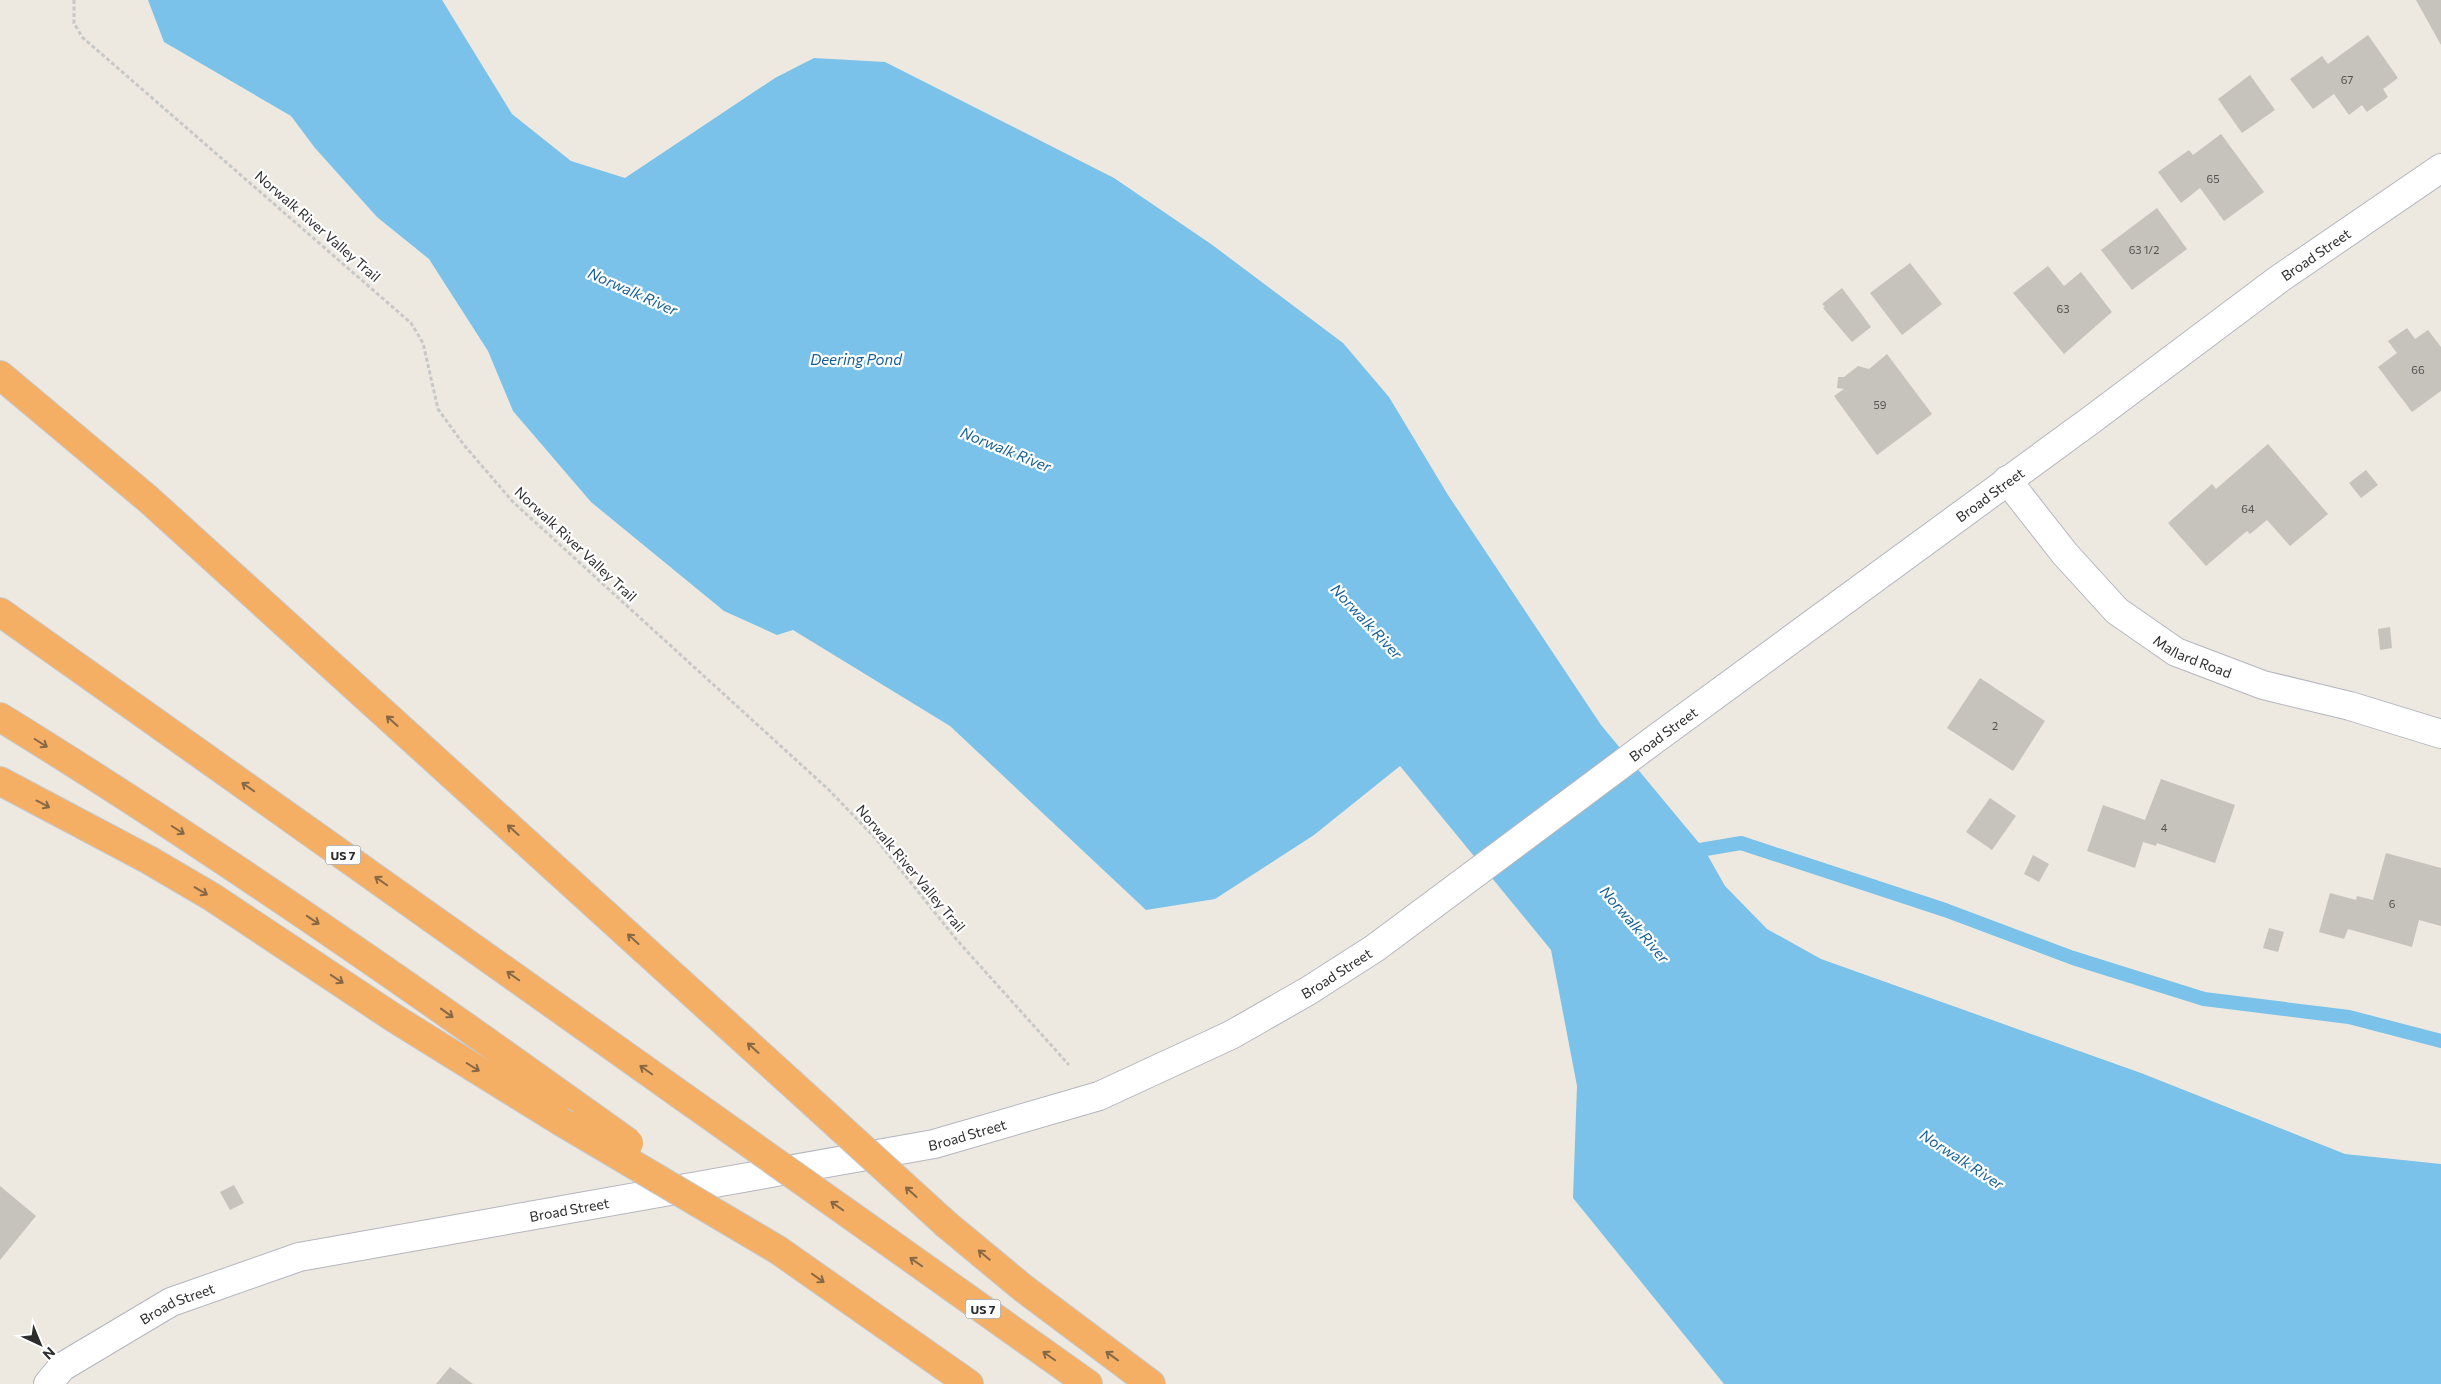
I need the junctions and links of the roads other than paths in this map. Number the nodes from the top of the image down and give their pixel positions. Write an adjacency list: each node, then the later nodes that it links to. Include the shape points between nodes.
1 (2441, 168): 3 (street, Broad Street, via 2279,279)
2 (0, 374): 12 (highway, one-way to 2, bridge, via 1023,1288 947,1225 148,499)
3 (2007, 480): 6 (street, Mallard Road, via 2065,554 2118,611 2176,652 2263,685 2350,706); 9 (street, Broad Street, via 1375,948 1231,1035 1099,1096 934,1144 299,1257 171,1302 62,1367)
4 (0, 612): 11 (highway, US 7, one-way to 4, bridge)
5 (0, 716): 8 (highway, one-way to 8, bridge, via 219,856 410,986)
6 (2441, 734)
7 (0, 781): 8 (highway, one-way to 8, bridge, via 149,860 560,1121)
8 (778, 1250): 10 (highway, one-way to 10)
9 (48, 1384)
10 (969, 1384)
11 (1088, 1384)
12 (1151, 1384)

